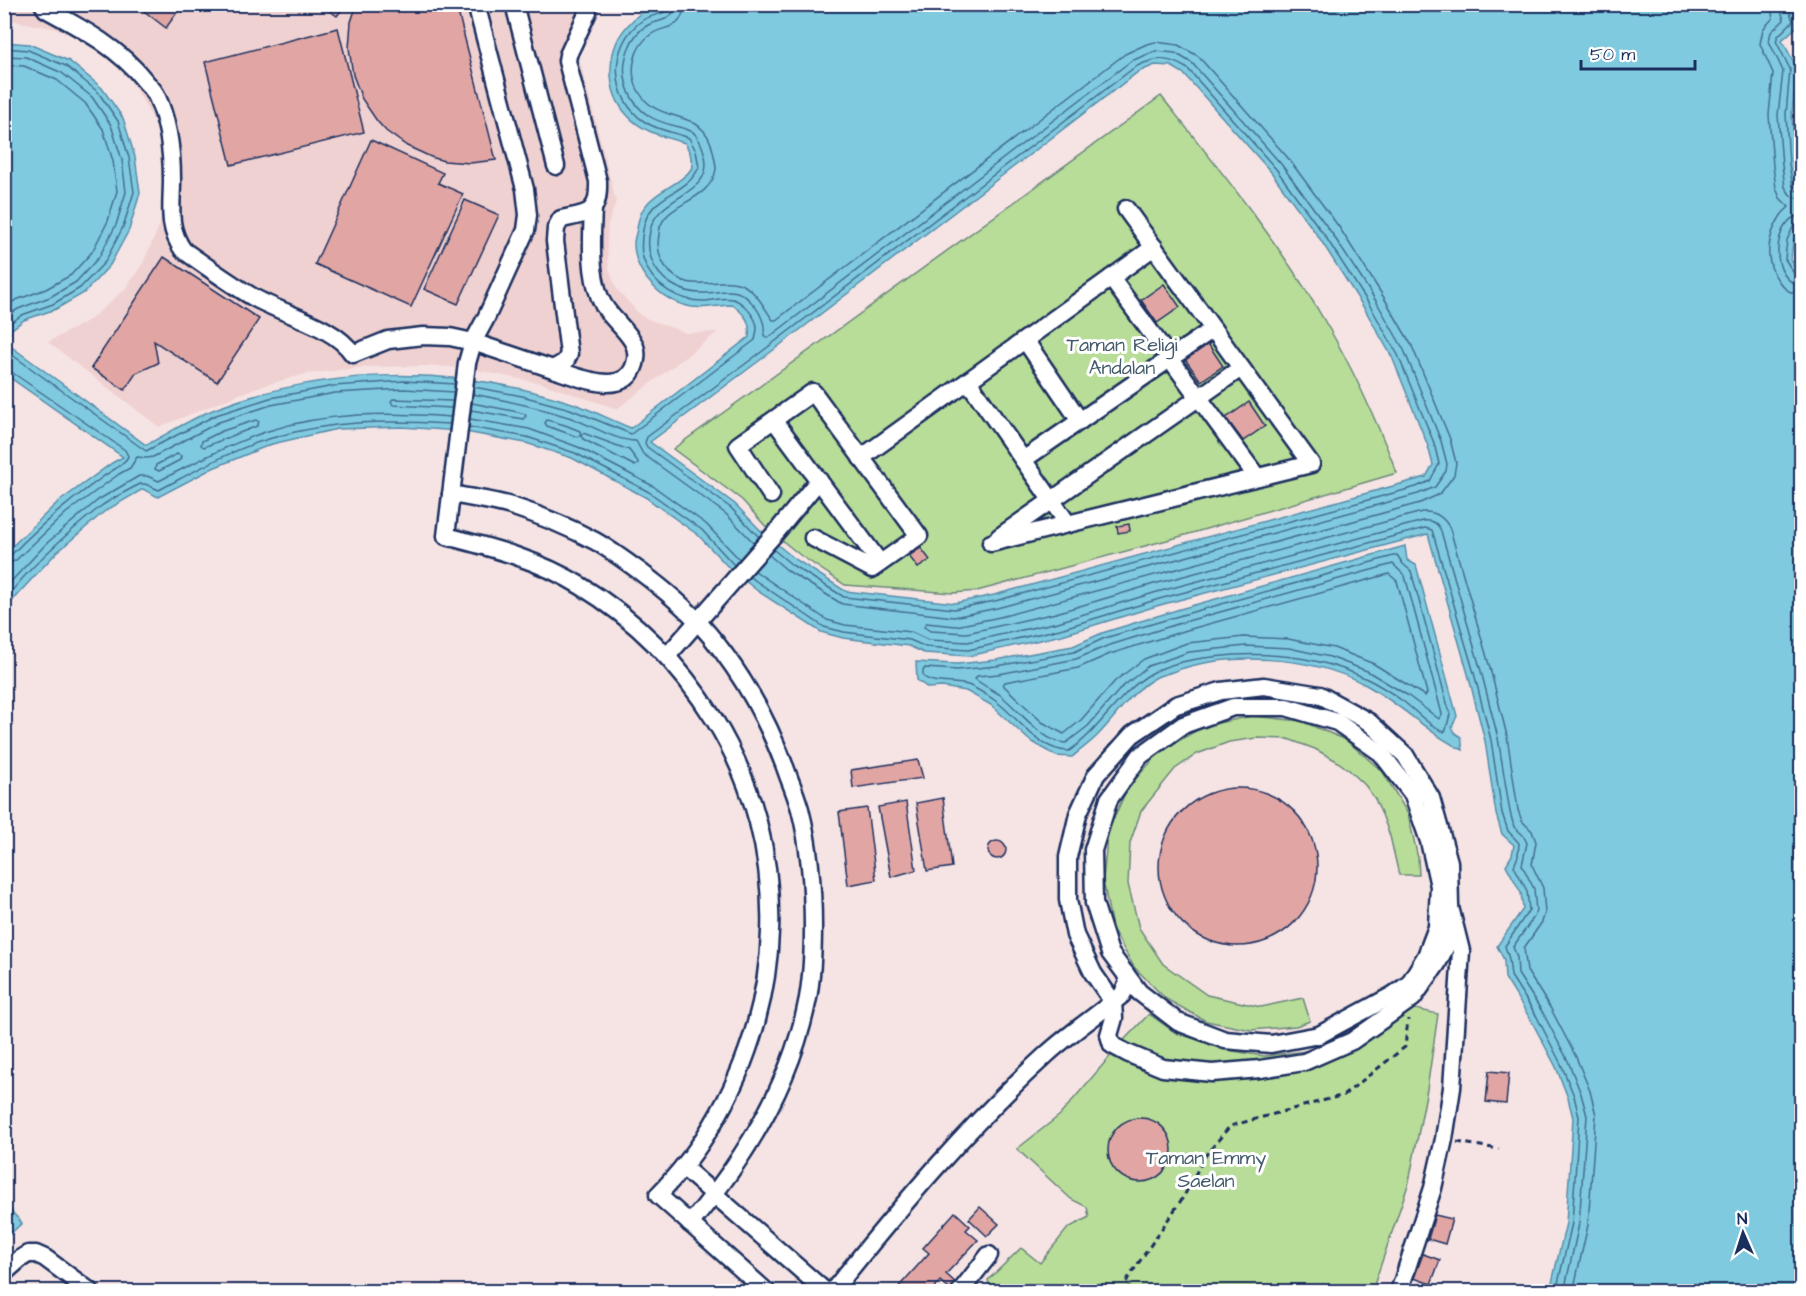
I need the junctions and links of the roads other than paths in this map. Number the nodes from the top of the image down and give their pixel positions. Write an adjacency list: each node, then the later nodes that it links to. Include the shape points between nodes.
1 (43, 4): 12 (street, via 115,50 156,94 172,158 171,225 183,250 254,298 347,344 353,354 388,340 423,336)
2 (476, 4): 12 (street, via 525,189 528,215 526,230)
3 (514, 4): 5 (street)
4 (587, 4): 6 (street, via 588,12 567,62 598,181)
5 (556, 166)
6 (593, 207): 15 (street, via 582,216 561,219 556,228 568,354 565,362); 15 (street, via 592,263 600,298 607,312 634,342 636,362 633,370 616,383 591,381)
7 (1126, 209): 8 (street)
8 (1154, 247): 9 (street); 10 (street)
9 (1111, 278): 11 (street); 13 (street)
10 (1214, 329): 13 (street); 14 (street)
11 (1025, 340): 16 (street); 19 (street)
12 (473, 342): 15 (street); 24 (street, via 466,363)
13 (1170, 359): 17 (street); 19 (street)
14 (1241, 368): 17 (street); 22 (street, via 1311,464)
15 (554, 369)
16 (968, 381): 20 (street); 21 (street)
17 (1199, 398): 22 (street); 26 (street)
18 (774, 420): 20 (street, via 813,392); 23 (street); 25 (street, via 738,445)
19 (1080, 421): 21 (street)
20 (861, 458): 29 (street, via 919,536)
21 (1023, 460): 26 (street)
22 (1257, 477): 27 (street)
23 (819, 480): 29 (street); 30 (street)
24 (451, 494): 30 (street, via 511,506 595,542 663,589); 31 (street, via 446,536 543,566 581,586 625,616)
25 (771, 495)
26 (1052, 501): 27 (street); 27 (street, via 991,543)
27 (1068, 524)
28 (813, 538): 29 (street, via 872,569)
29 (880, 563)
30 (698, 621): 31 (street); 43 (street, via 746,686 781,754 800,808 813,906 808,998 793,1051 773,1101)
31 (668, 655): 42 (street, via 700,696 729,744 750,792 765,855 771,916 766,975 751,1040 731,1088)
32 (1439, 885): 33 (street); 34 (street, via 1413,795 1381,753 1337,722 1286,707 1233,707 1183,725 1140,756 1109,799 1093,850 1094,903 1110,953); 39 (street, via 1437,927 1409,984 1319,1035)
33 (1450, 907): 35 (street, via 1445,948); 36 (street, via 1461,951); 37 (street, via 1449,862 1431,798 1405,755 1369,722 1320,695 1264,686 1221,690 1176,705 1132,735 1096,775 1078,814 1068,857 1068,900 1076,935 1093,973)
34 (1126, 974): 37 (street); 37 (street, via 1139,992)
35 (1424, 985): 36 (street, via 1440,978 1450,979); 40 (street, via 1411,1000 1352,1041 1304,1062)
36 (1459, 988): 52 (street, via 1444,1139 1433,1188)
37 (1123, 1001): 38 (street); 41 (street, via 1109,1035 1112,1045 1162,1068); 50 (street, via 1048,1053 962,1138)
38 (1225, 1040): 39 (street); 41 (street, via 1234,1044 1238,1054)
39 (1268, 1044): 40 (street, via 1257,1047 1253,1060)
40 (1270, 1067): 41 (street)
41 (1226, 1072)
42 (683, 1167): 43 (street); 44 (street, via 658,1195)
43 (715, 1194): 44 (street); 49 (street)
44 (690, 1224): 48 (street)
45 (989, 1256): 51 (street)
46 (4, 1273): 47 (street, via 20,1258 36,1254)
47 (91, 1292)
48 (767, 1292)
49 (826, 1292)
50 (832, 1292)
51 (960, 1292)
52 (1399, 1292)

